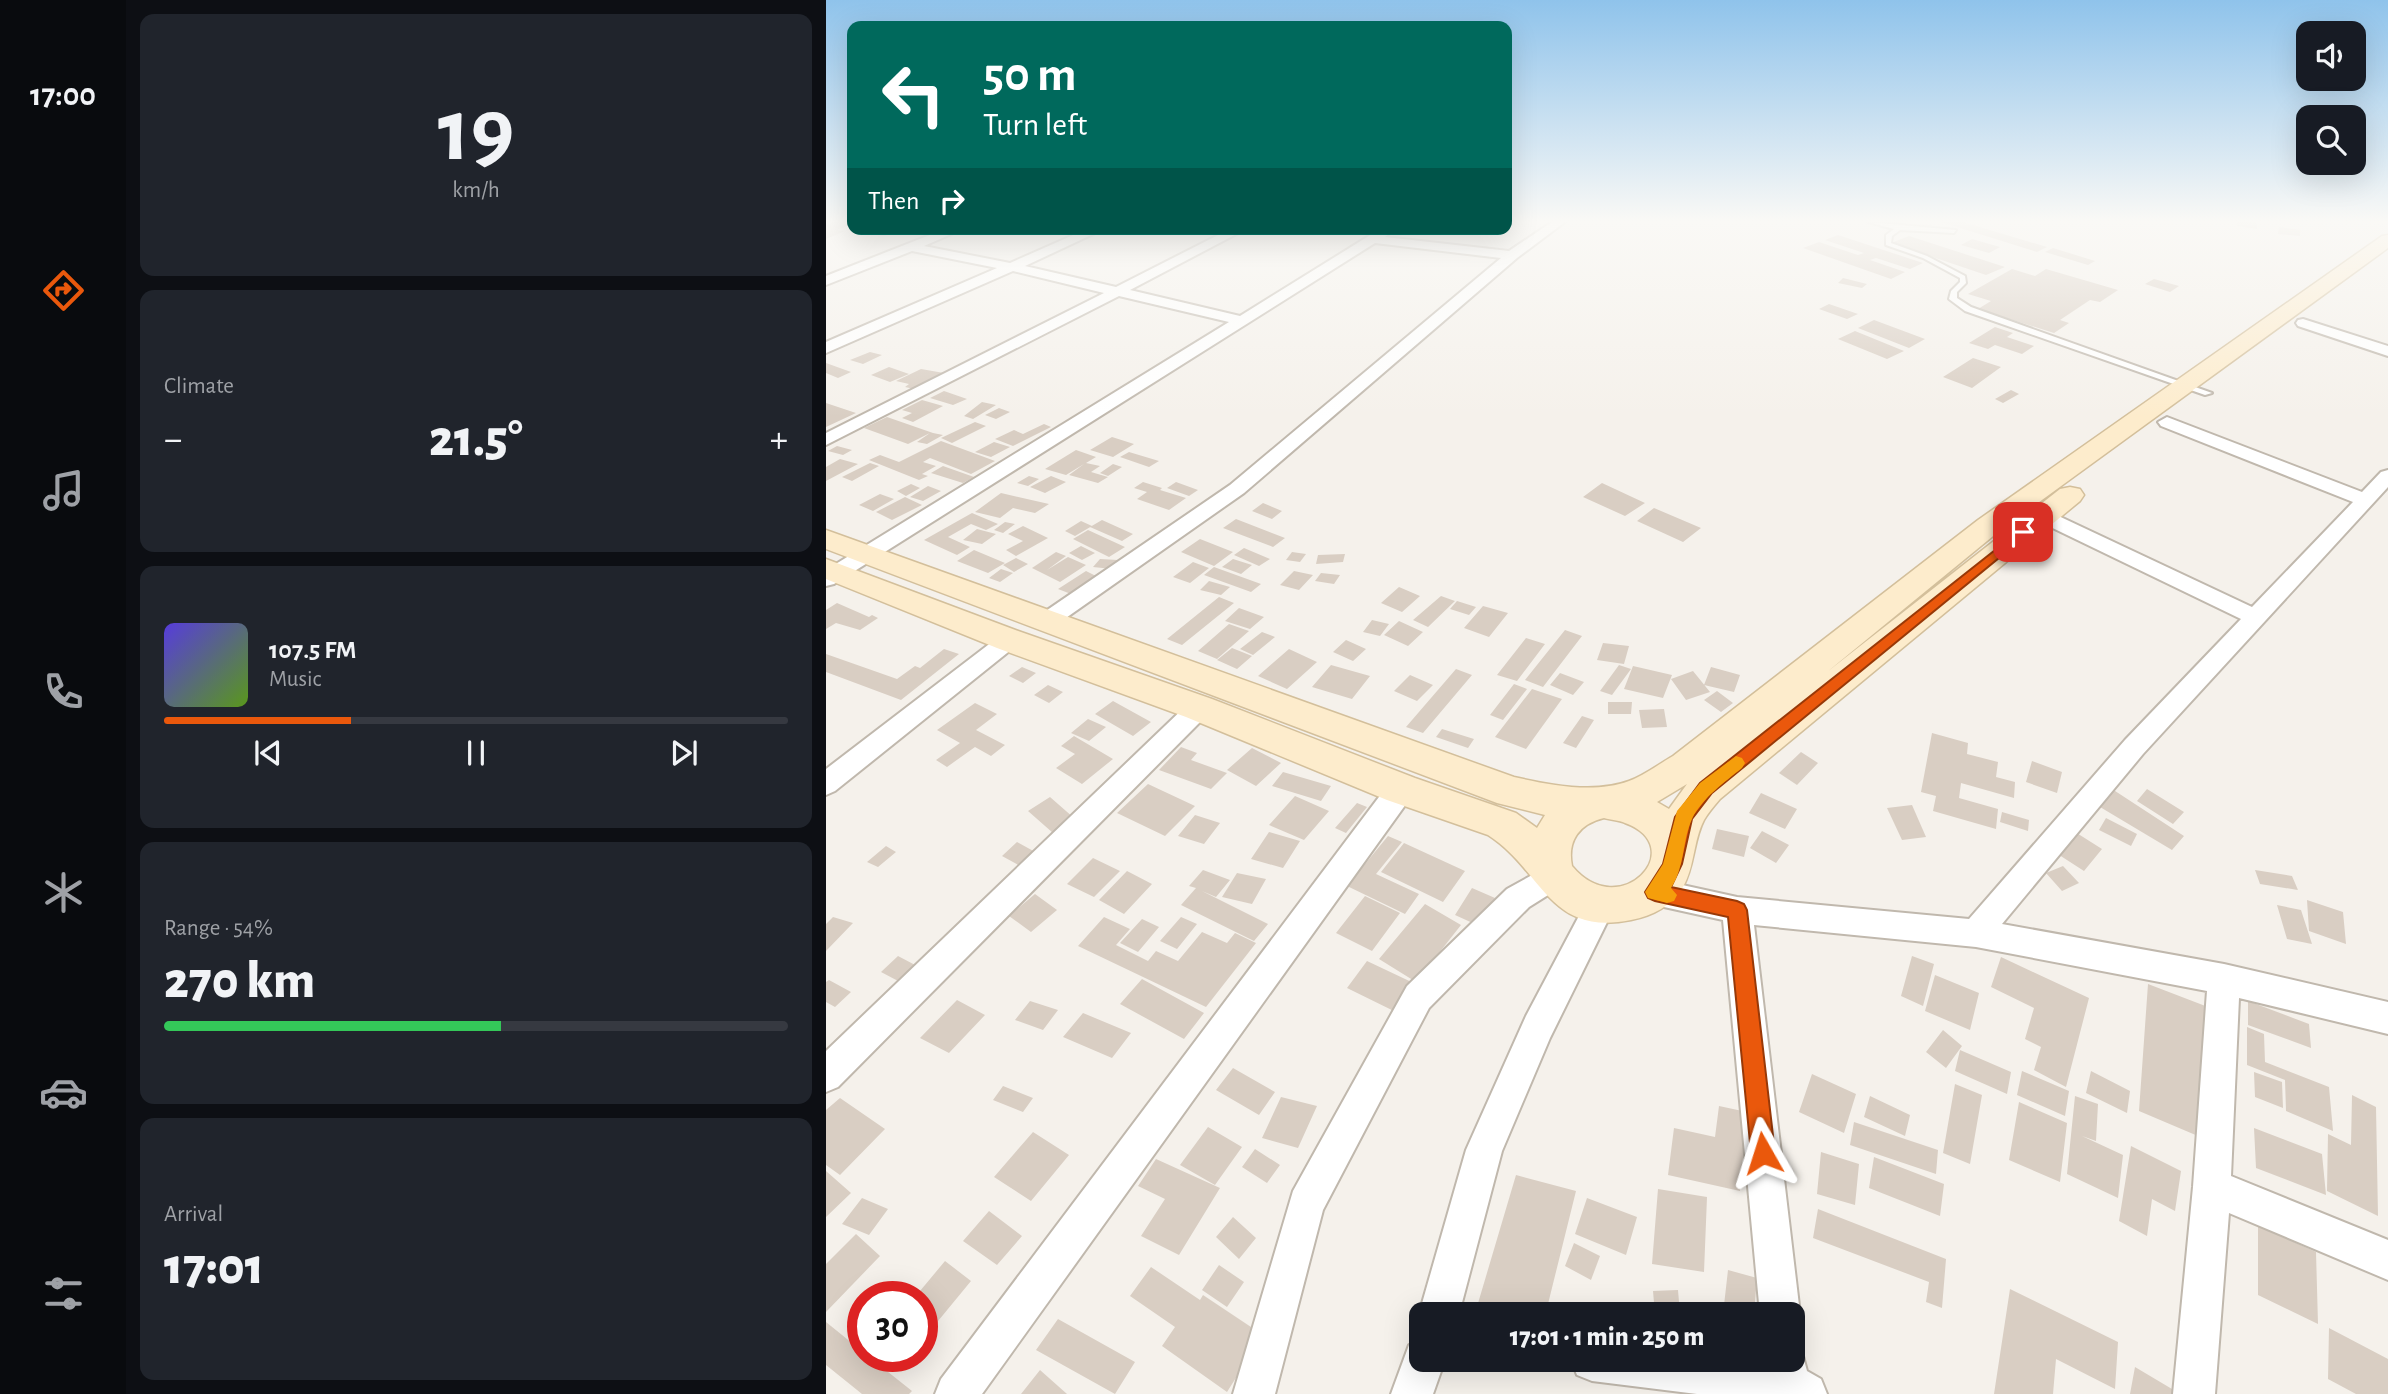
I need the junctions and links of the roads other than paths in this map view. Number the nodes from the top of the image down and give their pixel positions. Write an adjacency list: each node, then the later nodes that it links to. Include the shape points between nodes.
1 (966, 287): 12 (street)
2 (1096, 287): 9 (street)
3 (1127, 287): 9 (street)
4 (1298, 287): 10 (street)
5 (1474, 287): 24 (street, via 1237,489)
6 (1958, 287): 14 (lane, via 1953,299 1958,304)
7 (2328, 287): 14 (main road)
8 (2351, 287): 11 (main road)
9 (1117, 292): 10 (street); 16 (street)
10 (1244, 321): 21 (street)
11 (2303, 323): 13 (street); 14 (main road)
12 (826, 348)
13 (2388, 351)
14 (2197, 389): 15 (main road); 29 (main road, via 1988,526 1686,766 1644,792)
15 (2167, 422): 18 (street); 19 (main road)
16 (826, 440)
17 (2388, 476): 18 (street)
18 (2363, 499): 23 (street)
19 (2043, 516): 23 (street); 31 (main road, via 1706,788 1684,817)
20 (826, 538): 21 (main road)
21 (870, 554): 22 (street); 24 (main road)
22 (830, 573): 25 (main road)
23 (2255, 617): 34 (street, via 2134,747)
24 (1045, 622): 29 (main road, via 1511,792)
25 (1009, 640): 26 (main road); 27 (street)
26 (1199, 708): 28 (main road); 37 (street)
27 (826, 785)
28 (1401, 789): 30 (main road, via 1502,824 1517,833); 45 (street)
29 (1603, 803): 30 (main road, via 1576,811 1558,827 1549,849); 31 (main road, via 1633,807 1657,819 1670,840)
30 (1553, 874): 32 (main road, via 1572,896); 46 (street, via 1518,898 1418,997 1306,1204)
31 (1664, 878): 32 (main road, via 1629,905); 33 (street)
32 (1600, 906): 40 (street, via 1538,1027 1484,1150)
33 (1737, 910): 34 (street); 41 (street)
34 (1976, 933): 35 (street)
35 (2224, 979): 36 (street); 38 (street)
36 (2388, 1018)
37 (826, 1074)
38 (2211, 1186): 39 (street); 48 (street)
39 (2388, 1260)
40 (1442, 1302)
41 (1779, 1302)
42 (1420, 1372): 47 (street)
43 (1696, 1372): 44 (street)
44 (1792, 1383)
45 (956, 1394)
46 (1254, 1394)
47 (1412, 1394)
48 (2194, 1394)

